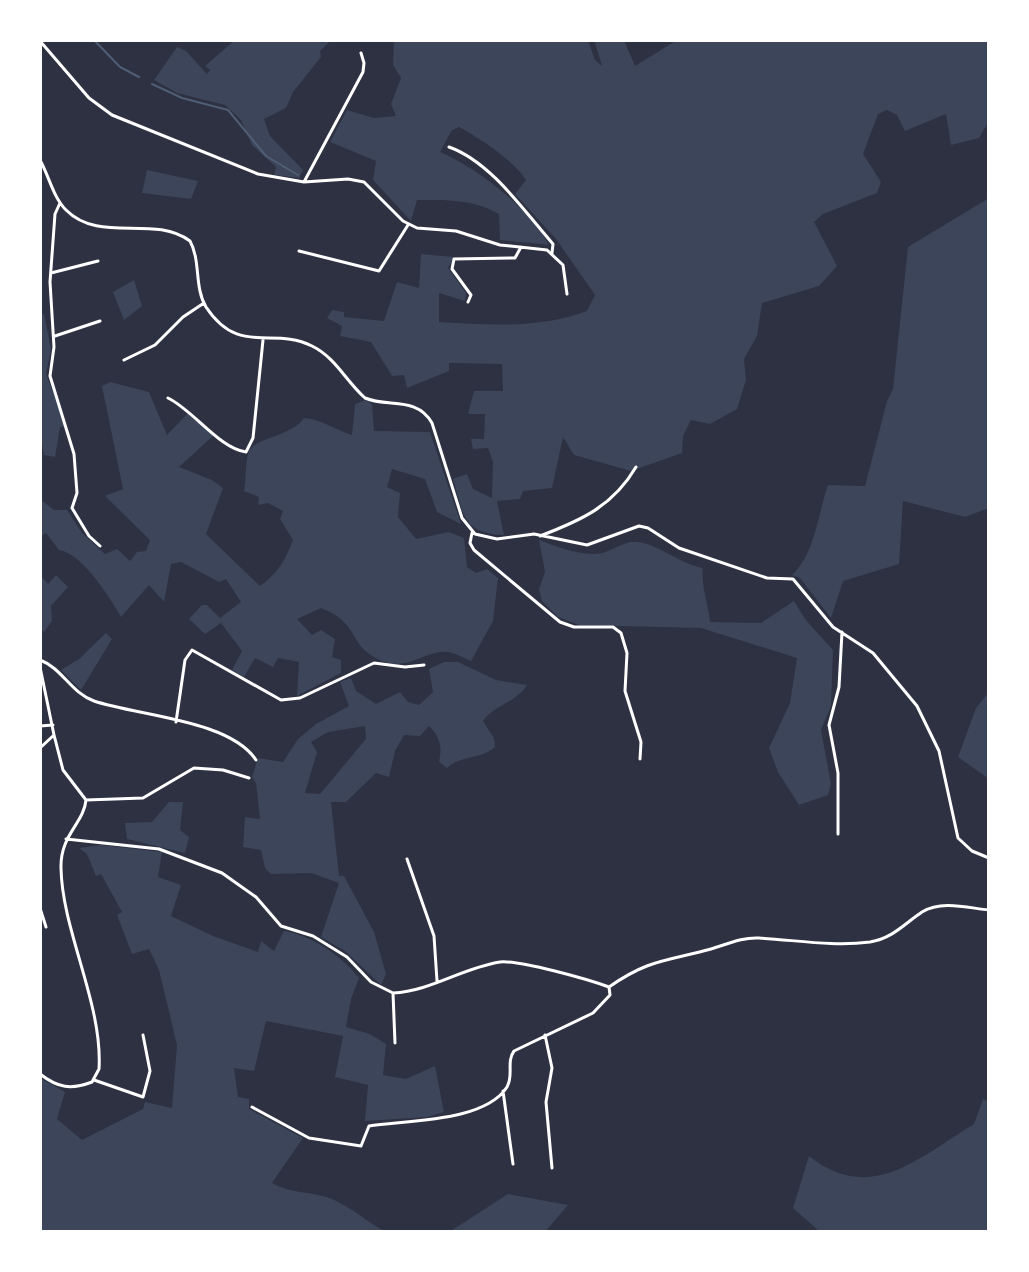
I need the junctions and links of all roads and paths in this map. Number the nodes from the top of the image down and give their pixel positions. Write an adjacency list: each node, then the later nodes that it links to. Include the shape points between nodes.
1 (663, 40): 2 (street)
2 (671, 40)
3 (40, 41): 7 (street, via 89,98 112,115 236,167)
4 (361, 53): 7 (street, via 363,72)
5 (449, 147): 12 (street, via 473,160 512,198 553,244)
6 (40, 160): 8 (street)
7 (304, 182): 9 (street, via 364,182)
8 (60, 203): 14 (street); 17 (street, via 96,226 164,231 186,238 193,246)
9 (408, 225): 10 (street); 11 (street, via 379,271)
10 (521, 247): 12 (street); 16 (street, via 515,258 452,261 471,295)
11 (299, 251)
12 (552, 253): 15 (street, via 563,265)
13 (98, 261): 14 (street)
14 (50, 273): 19 (street)
15 (567, 294)
16 (468, 302)
17 (204, 303): 20 (street, via 229,330); 21 (street, via 164,339)
18 (100, 321): 19 (street)
19 (54, 336): 26 (street, via 50,376 74,454 77,493 72,508)
20 (263, 340): 22 (street, via 253,438 246,452 232,448); 24 (street, via 308,344 341,368 365,398 412,405 428,416 462,518)
21 (124, 360)
22 (168, 398)
23 (636, 467): 25 (street, via 625,486 599,510)
24 (472, 532): 25 (street, via 492,539); 36 (street, via 474,550 560,622 613,627 621,633 627,653 625,691)
25 (540, 536): 27 (street, via 587,545 639,526 648,528 679,548 767,578 793,579 821,616)
26 (100, 546)
27 (842, 632): 40 (street, via 839,687 829,725 838,773); 42 (street, via 873,653 917,706 939,751 958,838)
28 (40, 660): 31 (street, via 92,701)
29 (424, 665): 31 (street, via 374,663 300,698 281,700 192,650 185,660)
30 (40, 667): 32 (street)
31 (176, 722): 37 (street, via 228,735)
32 (53, 725): 33 (street); 34 (street)
33 (40, 726)
34 (54, 735): 35 (street); 39 (street, via 63,770)
35 (40, 748)
36 (640, 759)
37 (256, 760)
38 (249, 778): 39 (street, via 194,768 143,798)
39 (86, 800): 41 (street)
40 (838, 834)
41 (66, 839): 49 (street, via 142,845 208,866 250,892 281,926 313,936); 54 (street, via 61,879 96,1037 99,1064)
42 (989, 858)
43 (407, 859): 47 (street, via 434,936)
44 (40, 908): 46 (street)
45 (989, 910): 48 (street, via 931,908 896,933 873,941 839,945 737,940 659,959)
46 (46, 927)
47 (437, 981): 48 (street, via 503,962); 49 (street, via 420,991)
48 (609, 987): 51 (street, via 601,1008)
49 (393, 993): 52 (street)
50 (143, 1035): 54 (street, via 150,1071 143,1097)
51 (545, 1035): 55 (street, via 511,1053 510,1078); 58 (street, via 552,1068 546,1102)
52 (395, 1043)
53 (40, 1074): 54 (street, via 63,1087)
54 (94, 1080)
55 (503, 1091): 56 (street, via 477,1107 433,1121 369,1126 362,1143 354,1146 309,1138); 57 (street)
56 (252, 1107)
57 (513, 1164)
58 (552, 1168)

